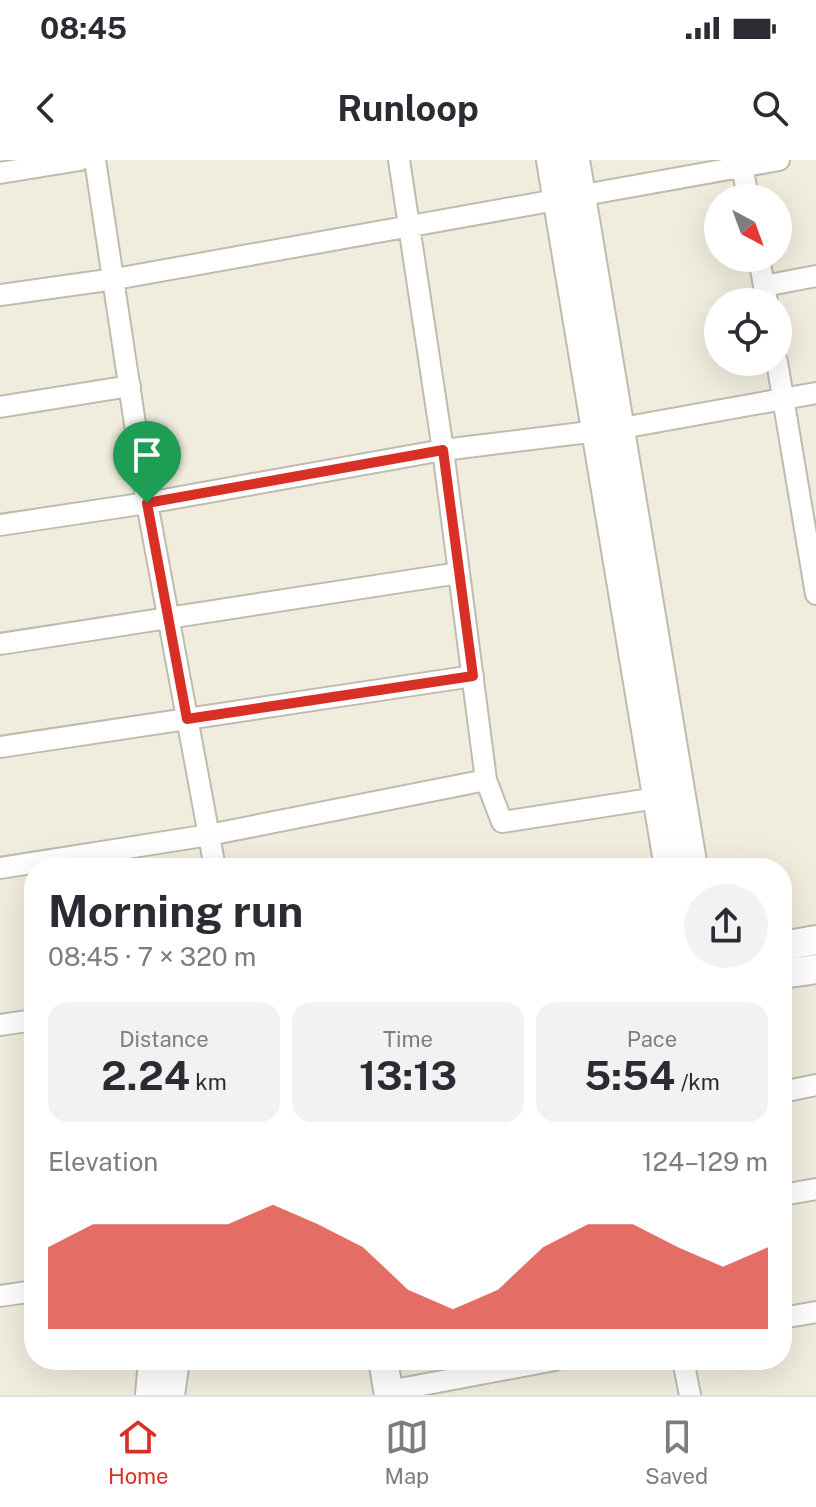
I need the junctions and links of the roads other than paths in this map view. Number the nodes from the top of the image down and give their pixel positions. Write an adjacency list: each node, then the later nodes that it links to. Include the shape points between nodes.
1 (80, 160): 8 (street)
2 (95, 160): 13 (street)
3 (399, 160): 11 (street)
4 (551, 160): 10 (main road)
5 (575, 160): 10 (main road)
6 (779, 160): 7 (street)
7 (742, 163): 9 (street); 10 (street)
8 (0, 173)
9 (746, 184)
10 (570, 197): 11 (street); 21 (main road); 22 (main road)
11 (407, 224): 13 (street); 23 (street)
12 (816, 276): 14 (street)
13 (115, 279): 15 (street); 17 (street)
14 (782, 288)
15 (0, 295)
16 (780, 376): 19 (street)
17 (130, 386): 20 (street); 24 (street)
18 (816, 393): 19 (street)
19 (784, 400): 21 (street); 25 (street)
20 (0, 407)
21 (622, 428): 22 (street); 40 (main road)
22 (594, 429): 23 (street); 35 (main road)
23 (443, 450): 24 (street); 27 (street)
24 (147, 503): 26 (street); 29 (street)
25 (809, 508): 28 (street)
26 (0, 525)
27 (459, 573): 29 (street); 31 (street)
28 (816, 594)
29 (168, 618): 30 (street); 32 (street)
30 (0, 644)
31 (473, 676): 32 (street); 34 (street)
32 (187, 719): 33 (street); 36 (street)
33 (0, 747)
34 (486, 780): 35 (street, via 502,822); 36 (street)
35 (657, 798): 39 (main road)
36 (209, 835): 37 (street); 38 (street)
37 (63, 858)
38 (213, 858)
39 (667, 858)
40 (691, 858)
41 (24, 864): 42 (street)
42 (0, 868)
43 (816, 940): 44 (main road)
44 (792, 944)
45 (816, 969): 46 (main road)
46 (792, 973)
47 (24, 1021): 48 (street)
48 (0, 1025)
49 (816, 1085): 50 (street)
50 (792, 1090)
51 (816, 1189): 52 (street)
52 (792, 1193)
53 (24, 1292): 54 (street)
54 (0, 1296)
55 (816, 1312): 56 (street)
56 (792, 1316)
57 (152, 1370): 63 (main road)
58 (174, 1370): 64 (main road)
59 (385, 1370): 62 (main road)
60 (505, 1370): 62 (street)
61 (685, 1370): 65 (street)
62 (389, 1393)
63 (150, 1395)
64 (170, 1395)
65 (690, 1395)

